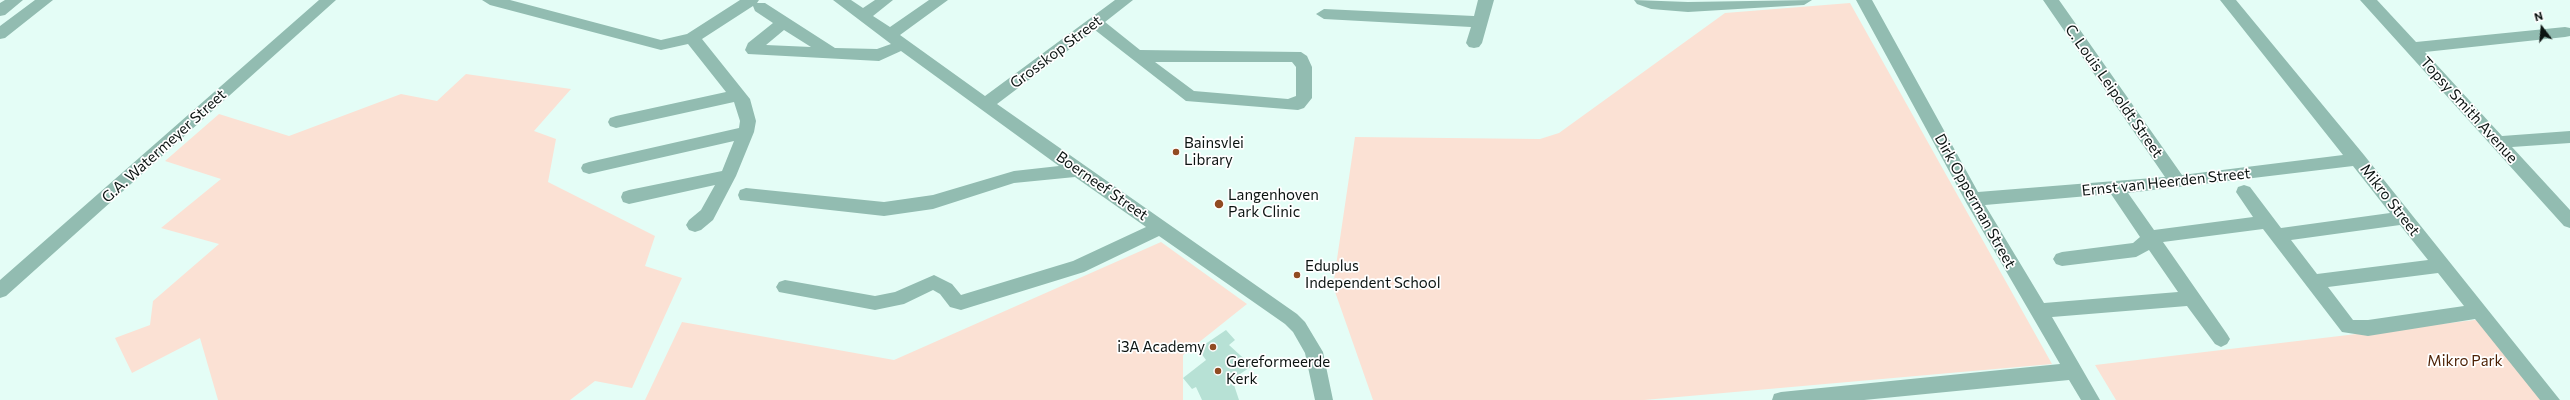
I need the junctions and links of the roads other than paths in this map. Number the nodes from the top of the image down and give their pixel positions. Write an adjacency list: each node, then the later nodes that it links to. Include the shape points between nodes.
1 (12, 0): 18 (street)
2 (45, 0): 25 (street)
3 (328, 0): 60 (street, G.A. Watermeyer Street)
4 (490, 0): 27 (street, via 661,45)
5 (841, 0): 20 (street, Boerneef Street)
6 (885, 0): 20 (street)
7 (940, 0): 26 (street)
8 (1125, 0): 22 (street, Grosskop Street)
9 (1642, 0): 16 (street, via 1651,4 1688,7)
10 (1804, 0): 16 (street)
11 (1864, 0): 48 (street, Dirk Opperman Street)
12 (2050, 0): 43 (street, C. Louis Leipoldt Street)
13 (2228, 0): 39 (street, Mikro Street)
14 (2368, 0): 30 (street, Topsy Smith Avenue)
15 (1484, 1): 23 (street)
16 (1762, 1)
17 (756, 4): 21 (street); 27 (street)
18 (0, 11)
19 (1324, 14): 23 (street)
20 (864, 15): 26 (street, Boerneef Street)
21 (784, 22): 31 (street); 31 (street, via 753,47 753,50)
22 (1095, 22): 32 (street); 34 (street, Grosskop Street)
23 (1479, 22): 28 (street)
24 (2565, 32): 30 (street)
25 (0, 34)
26 (891, 34): 29 (street, Boerneef Street)
27 (692, 38): 33 (street)
28 (1474, 43)
29 (904, 44): 31 (street, via 880,56); 34 (street, Boerneef Street)
30 (2412, 48): 38 (street, Topsy Smith Avenue)
31 (832, 54)
32 (1137, 56): 32 (street, via 1192,98 1288,105 1298,104 1304,98 1304,67 1301,60 1295,56)
33 (737, 95): 35 (street); 36 (street, via 747,112)
34 (987, 103): 41 (street, Boerneef Street)
35 (616, 122)
36 (746, 132): 40 (street); 42 (street)
37 (2570, 137): 38 (street)
38 (2497, 142): 50 (street, Topsy Smith Avenue)
39 (2358, 159): 43 (street, Ernst van Heerden Street); 49 (street, Mikro Street)
40 (589, 168)
41 (1078, 170): 46 (street, via 1014,177 933,202 884,209); 53 (street, Boerneef Street)
42 (728, 176): 47 (street); 52 (street, via 707,215)
43 (2178, 182): 44 (street, Ernst van Heerden Street)
44 (2116, 188): 48 (street, Ernst van Heerden Street); 55 (street)
45 (2244, 192): 51 (street)
46 (746, 195)
47 (629, 198)
48 (1973, 199): 62 (street, Dirk Opperman Street)
49 (2405, 218): 54 (street); 57 (street, Mikro Street)
50 (2570, 221)
51 (2266, 222): 54 (street); 55 (street)
52 (695, 225)
53 (1161, 227): 59 (street, via 1078,267 961,303 956,302 946,289 934,282 898,299 875,303); 67 (street, Boerneef Street, via 1300,327 1314,352)
54 (2277, 235): 58 (street)
55 (2151, 238): 56 (street, via 2142,248 2136,250); 61 (street)
56 (2062, 259)
57 (2441, 266): 58 (street); 63 (street, Mikro Street)
58 (2312, 282): 63 (street, via 2344,324 2351,328 2368,328)
59 (785, 287)
60 (0, 291)
61 (2192, 298): 62 (street); 64 (street)
62 (2038, 311): 65 (street, Dirk Opperman Street)
63 (2478, 311): 70 (street, Mikro Street)
64 (2221, 339)
65 (2075, 371): 66 (street); 69 (street, Dirk Opperman Street)
66 (1812, 399): 68 (street)
67 (1324, 400)
68 (1781, 400)
69 (2091, 400)
70 (2551, 400)

